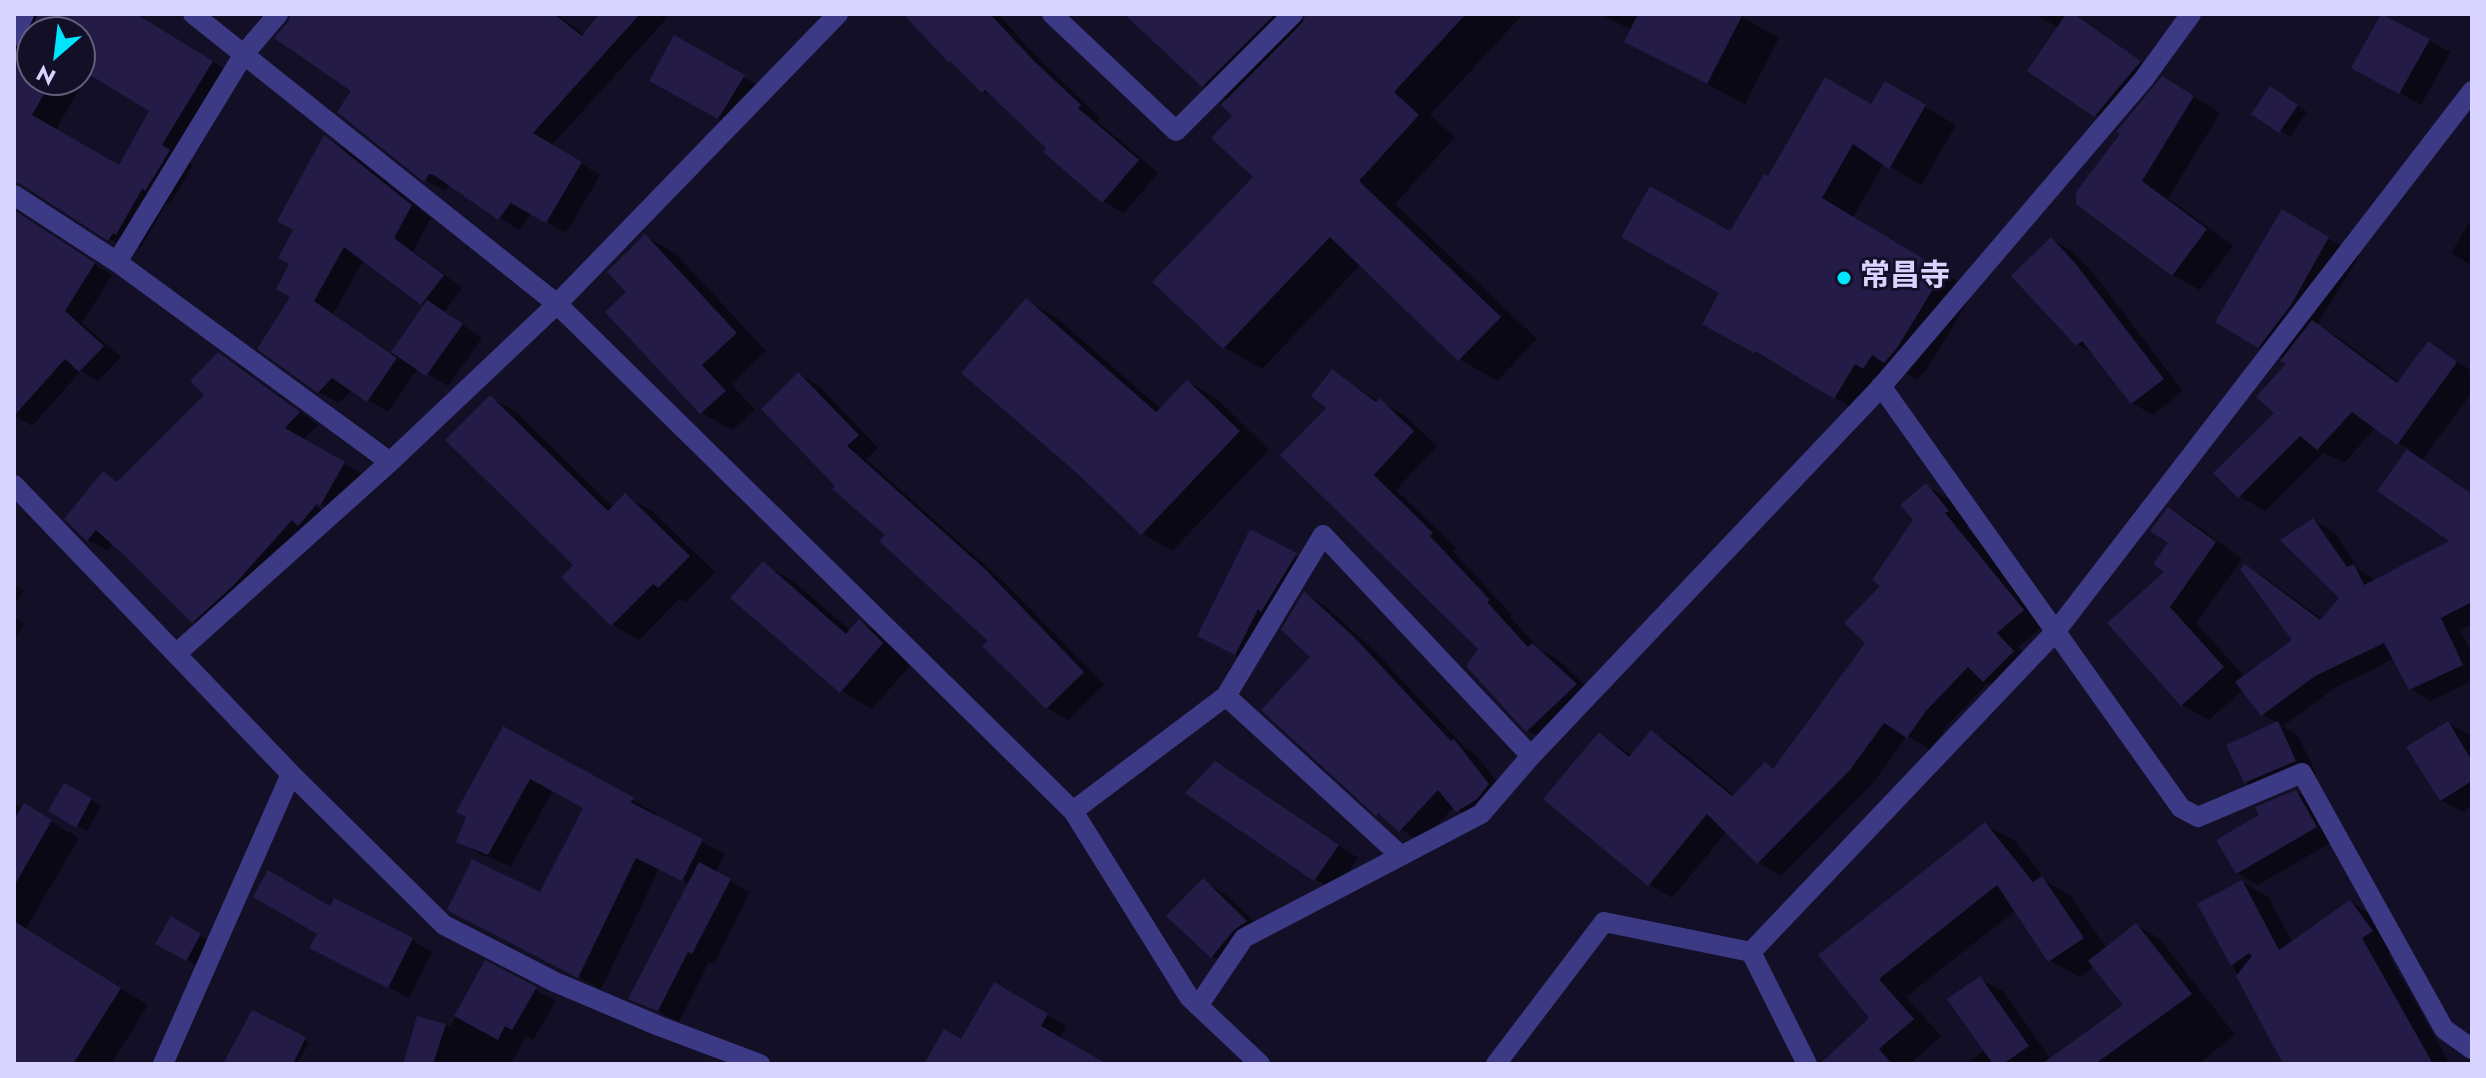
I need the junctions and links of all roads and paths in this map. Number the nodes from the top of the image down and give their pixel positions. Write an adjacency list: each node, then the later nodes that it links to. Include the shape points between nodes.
1 (24, 14): 8 (street)
2 (193, 14): 9 (street)
3 (278, 14): 9 (street)
4 (838, 14): 13 (street)
5 (1052, 14): 6 (street, via 1176,131)
6 (1293, 14)
7 (2191, 14): 14 (street, via 2143,80)
8 (14, 36)
9 (244, 54): 12 (street); 13 (street)
10 (2472, 91): 17 (street)
11 (14, 195): 12 (street)
12 (117, 262): 15 (street)
13 (557, 304): 15 (street); 22 (street)
14 (1881, 386): 17 (street); 20 (street)
15 (390, 462): 18 (street)
16 (14, 485): 18 (street)
17 (2056, 631): 24 (street); 26 (street, via 2181,808 2198,817 2302,773 2444,1029)
18 (176, 654): 21 (street)
19 (1226, 696): 20 (street, via 1323,535); 22 (street); 23 (street)
20 (1531, 756): 23 (street, via 1481,814)
21 (291, 774): 27 (street); 28 (street, via 444,925 555,982)
22 (1073, 811): 25 (street)
23 (1401, 856): 25 (street, via 1244,938)
24 (1751, 952): 30 (street, via 1604,922); 31 (street)
25 (1198, 1006): 29 (street)
26 (2472, 1049)
27 (163, 1064)
28 (760, 1064)
29 (1260, 1064)
30 (1496, 1064)
31 (1807, 1064)

